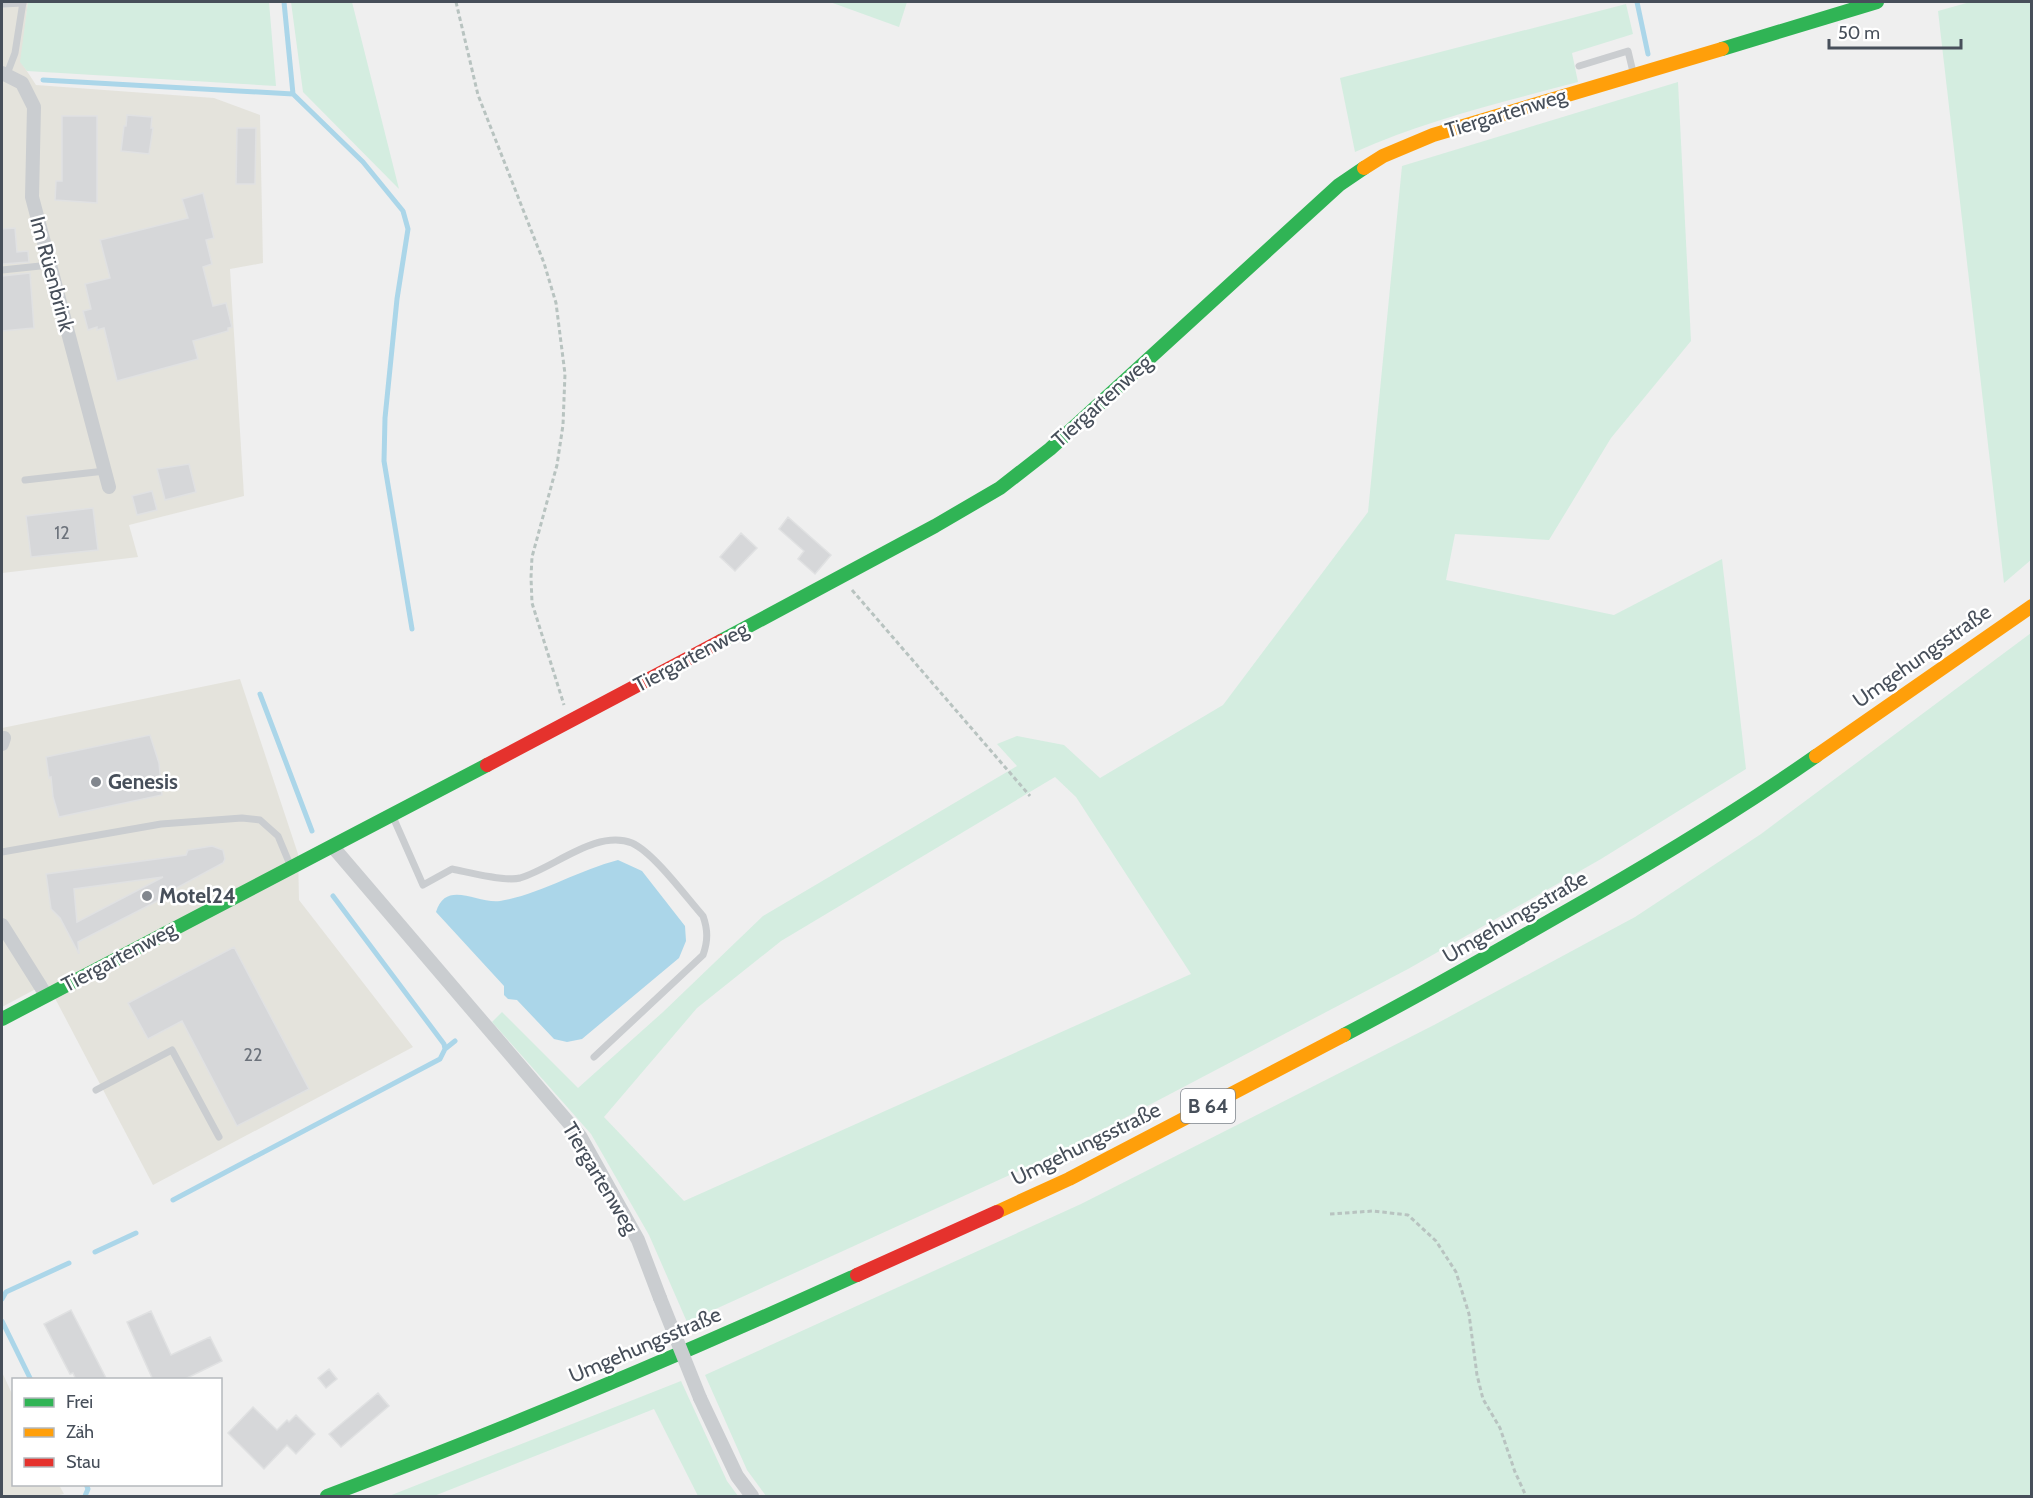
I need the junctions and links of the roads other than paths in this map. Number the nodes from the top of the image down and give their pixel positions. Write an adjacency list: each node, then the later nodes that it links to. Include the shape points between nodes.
1 (23, 2): 3 (lane); 5 (lane, via 15,53)
2 (1876, 2): 6 (street, Tiergartenweg)
3 (2, 4)
4 (1579, 66): 6 (lane, via 1628,51)
5 (4, 74): 7 (street, Im Rüenbrink, via 22,83 34,107 32,197)
6 (1634, 75): 13 (street, Tiergartenweg, via 1433,135 1383,156 1339,185 1041,456 1000,488 842,577)
7 (50, 265): 8 (lane); 9 (street, Im Rüenbrink)
8 (2, 270)
9 (105, 471): 10 (lane); 11 (street, Im Rüenbrink)
10 (25, 480)
11 (109, 487)
12 (2031, 606): 23 (street, Umgehungsstraße / B 64, via 1766,791 1422,994 1058,1184 735,1330)
13 (392, 816): 14 (street, Tiergartenweg); 20 (lane, via 423,885 452,869 518,879 591,845 615,839 634,844 652,859 702,916 707,927 703,955)
14 (333, 847): 16 (street, Tiergartenweg); 24 (street, Tiergartenweg, bridge, via 580,1136 638,1240 700,1398 737,1476)
15 (2, 852): 16 (lane, via 161,824 243,818 260,820 278,836)
16 (291, 867): 18 (street, Tiergartenweg)
17 (2, 925): 18 (street)
18 (46, 995): 19 (street, Tiergartenweg)
19 (2, 1019)
20 (594, 1057)
21 (96, 1090): 22 (lane, via 172,1050)
22 (219, 1137)
23 (327, 1497)
24 (752, 1497)

